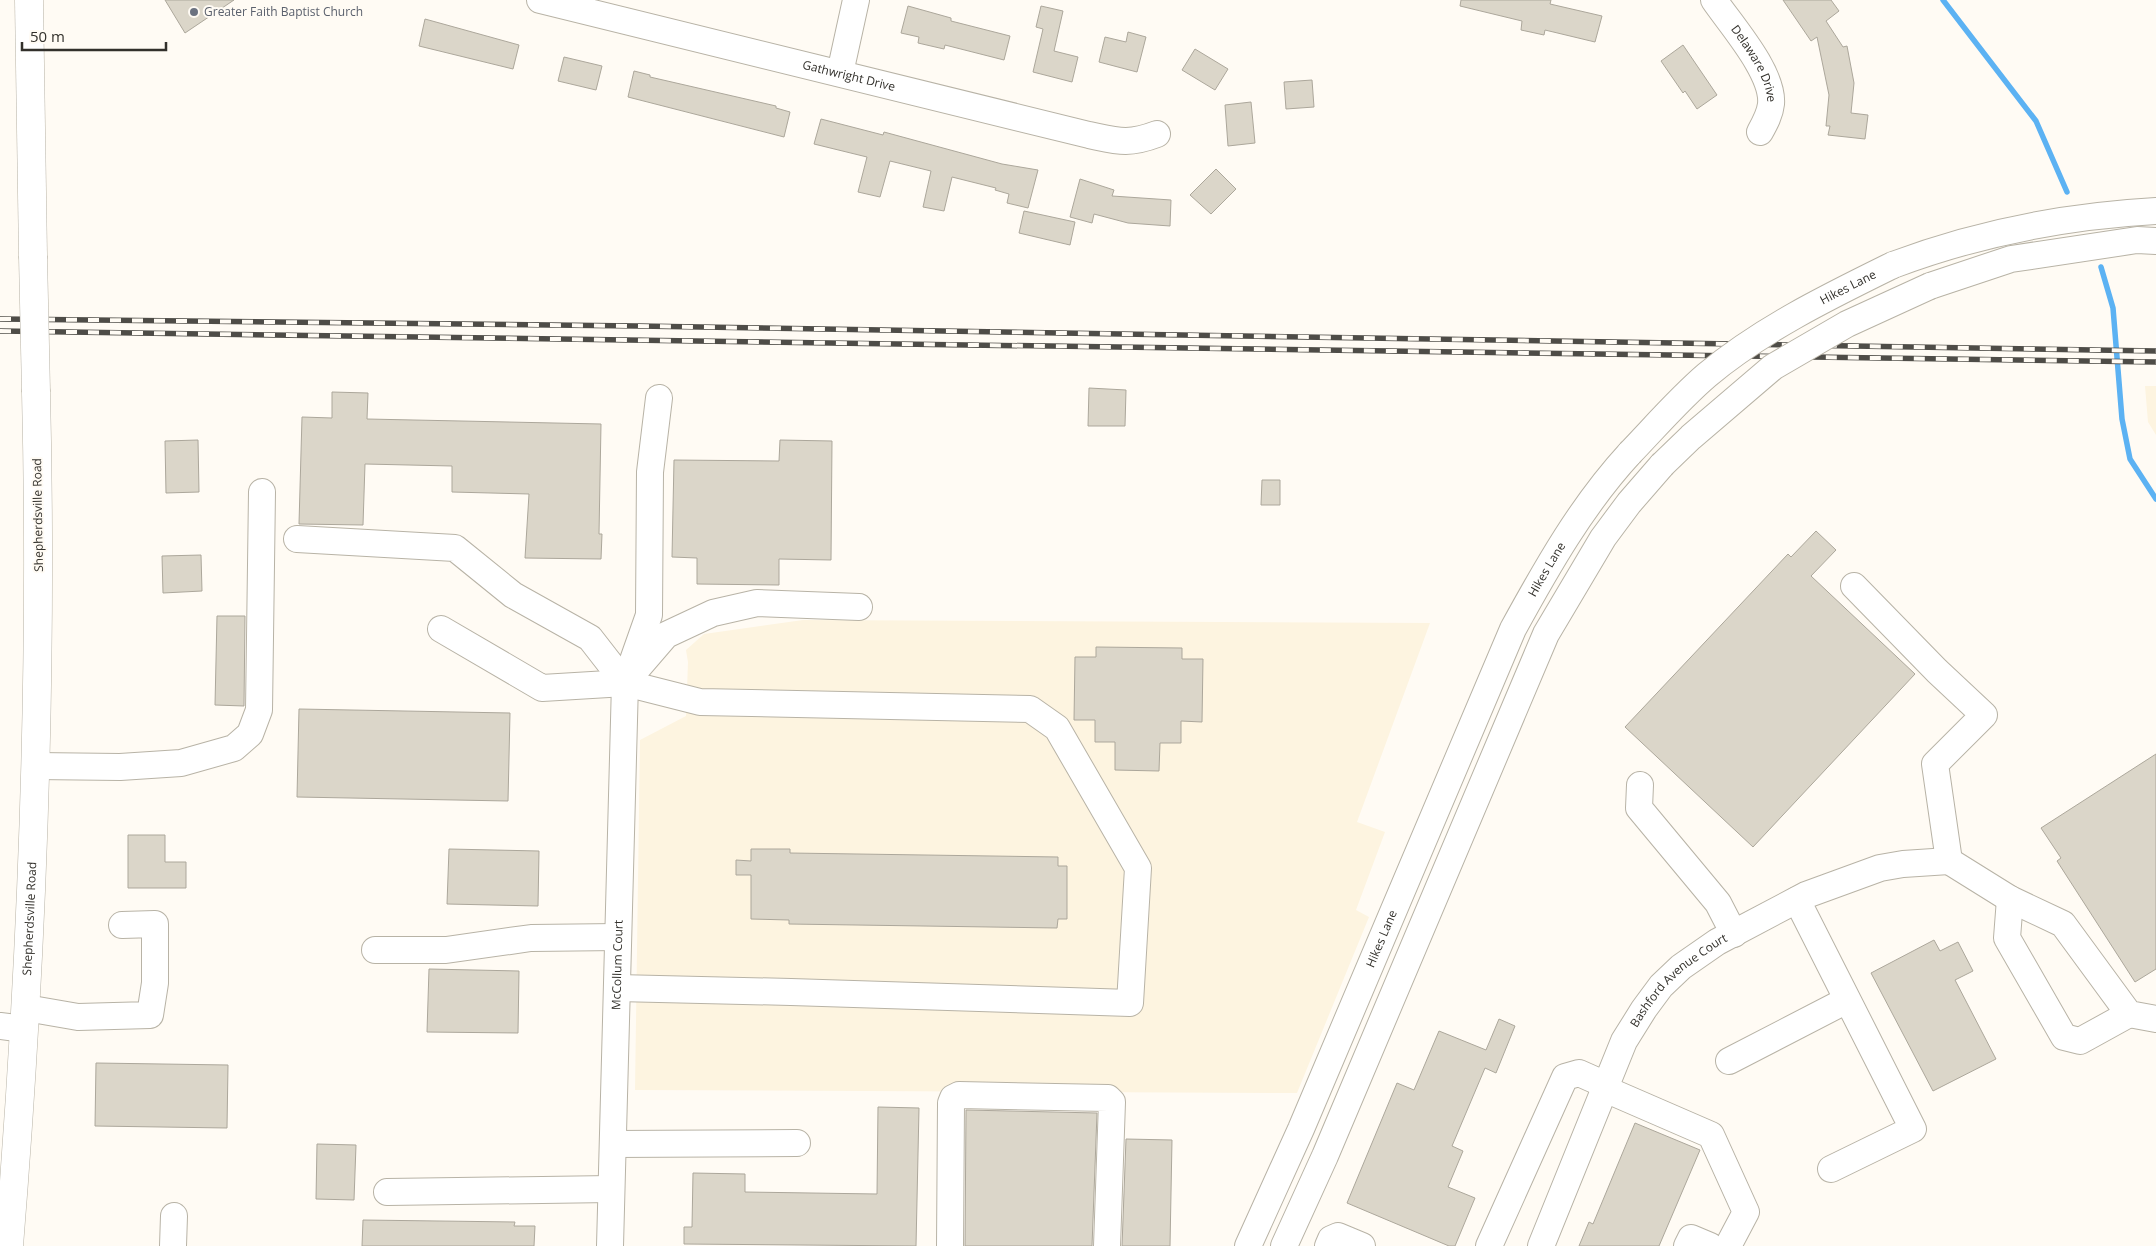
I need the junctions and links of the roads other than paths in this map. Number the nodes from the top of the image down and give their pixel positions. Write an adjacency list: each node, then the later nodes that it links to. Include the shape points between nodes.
1 (29, 0): 17 (main road, Shepherdsville Road, bridge, via 40,542)
2 (540, 0): 5 (street, Gathwright Drive)
3 (856, 0): 5 (street)
4 (1714, 0): 6 (street, Delaware Drive, via 1768,82 1771,104)
5 (840, 73): 7 (street, Gathwright Drive, via 1120,142 1137,142)
6 (1760, 132)
7 (1157, 134)
8 (2156, 211): 44 (street, Hikes Lane, bridge, via 2105,214 2001,232 1938,248 1837,292 1766,334 1708,375 1603,482 1544,573 1513,629 1301,1129)
9 (2156, 241): 45 (street, bridge, via 2138,240 2010,259 1930,286 1847,324 1773,367 1691,437 1629,503 1603,538 1546,634)
10 (659, 398): 16 (street, McCollum Court, via 650,472 648,615)
11 (262, 492): 17 (street, via 259,710 250,734 234,748 181,762 120,767)
12 (297, 539): 16 (street, via 455,548 513,595 590,638)
13 (1854, 586): 19 (street, via 1984,715 1935,764)
14 (859, 607): 16 (street, via 757,603 713,613 666,635)
15 (440, 629): 16 (street, via 542,688)
16 (624, 683): 24 (street, McCollum Court); 26 (street, via 700,702 1030,710 1057,728 1138,868 1130,1003)
17 (36, 766): 30 (main road, Shepherdsville Road)
18 (1640, 785): 23 (street, via 1638,800 1642,813 1718,904)
19 (1948, 861): 20 (street); 21 (street, Bashford Avenue Court, via 1880,868)
20 (2010, 899): 28 (street, via 2064,924); 28 (street, via 2008,938 2064,1036 2080,1041)
21 (1796, 900): 23 (street, Bashford Avenue Court); 27 (street)
22 (122, 925): 30 (street, via 155,924 155,982 150,1015)
23 (1734, 934): 32 (street, Bashford Avenue Court, via 1681,967 1661,986 1624,1041)
24 (618, 937): 25 (street, via 530,938 446,950); 26 (street, McCollum Court)
25 (376, 950)
26 (616, 988): 34 (street, McCollum Court)
27 (1847, 1000): 31 (street); 35 (street, via 1913,1129)
28 (2129, 1014): 29 (street)
29 (2156, 1019)
30 (17, 1021): 39 (main road, Shepherdsville Road)
31 (1729, 1061)
32 (1606, 1087): 48 (street, via 1579,1073 1565,1077); 49 (street, Bashford Avenue Court); 52 (street, via 1711,1135 1746,1212)
33 (797, 1143): 34 (street)
34 (612, 1144): 36 (street, McCollum Court)
35 (1831, 1169)
36 (611, 1190): 37 (street); 41 (street, McCollum Court)
37 (387, 1192)
38 (174, 1216): 40 (street)
39 (9, 1246)
40 (173, 1246)
41 (610, 1246)
42 (950, 1246): 43 (street, via 951,1103 959,1095 1108,1098 1112,1102)
43 (1107, 1246)
44 (1248, 1246)
45 (1284, 1246)
46 (1328, 1246): 47 (street, via 1338,1236)
47 (1362, 1246)
48 (1489, 1246)
49 (1541, 1246)
50 (1687, 1246): 51 (street, via 1690,1238)
51 (1710, 1246)
52 (1728, 1246)

